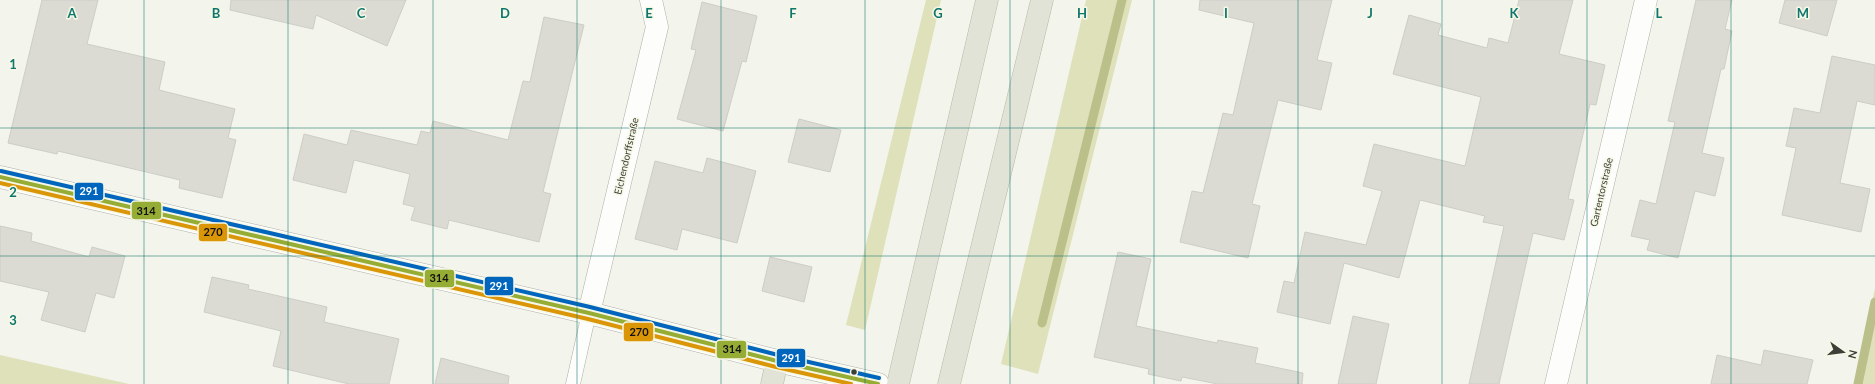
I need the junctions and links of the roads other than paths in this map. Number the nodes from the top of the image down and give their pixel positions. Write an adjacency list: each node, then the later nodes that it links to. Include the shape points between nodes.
1 (650, 0): 6 (street, Eichendorffstraße, via 656,27)
2 (987, 0): 11 (highway)
3 (1042, 0): 12 (highway)
4 (1646, 0): 13 (street, Gartentorstraße)
5 (0, 177): 6 (street)
6 (589, 313): 7 (street); 8 (lane)
7 (777, 361): 9 (highway); 10 (street)
8 (573, 384)
9 (772, 384)
10 (878, 384)
11 (898, 384)
12 (949, 384)
13 (1556, 384)

